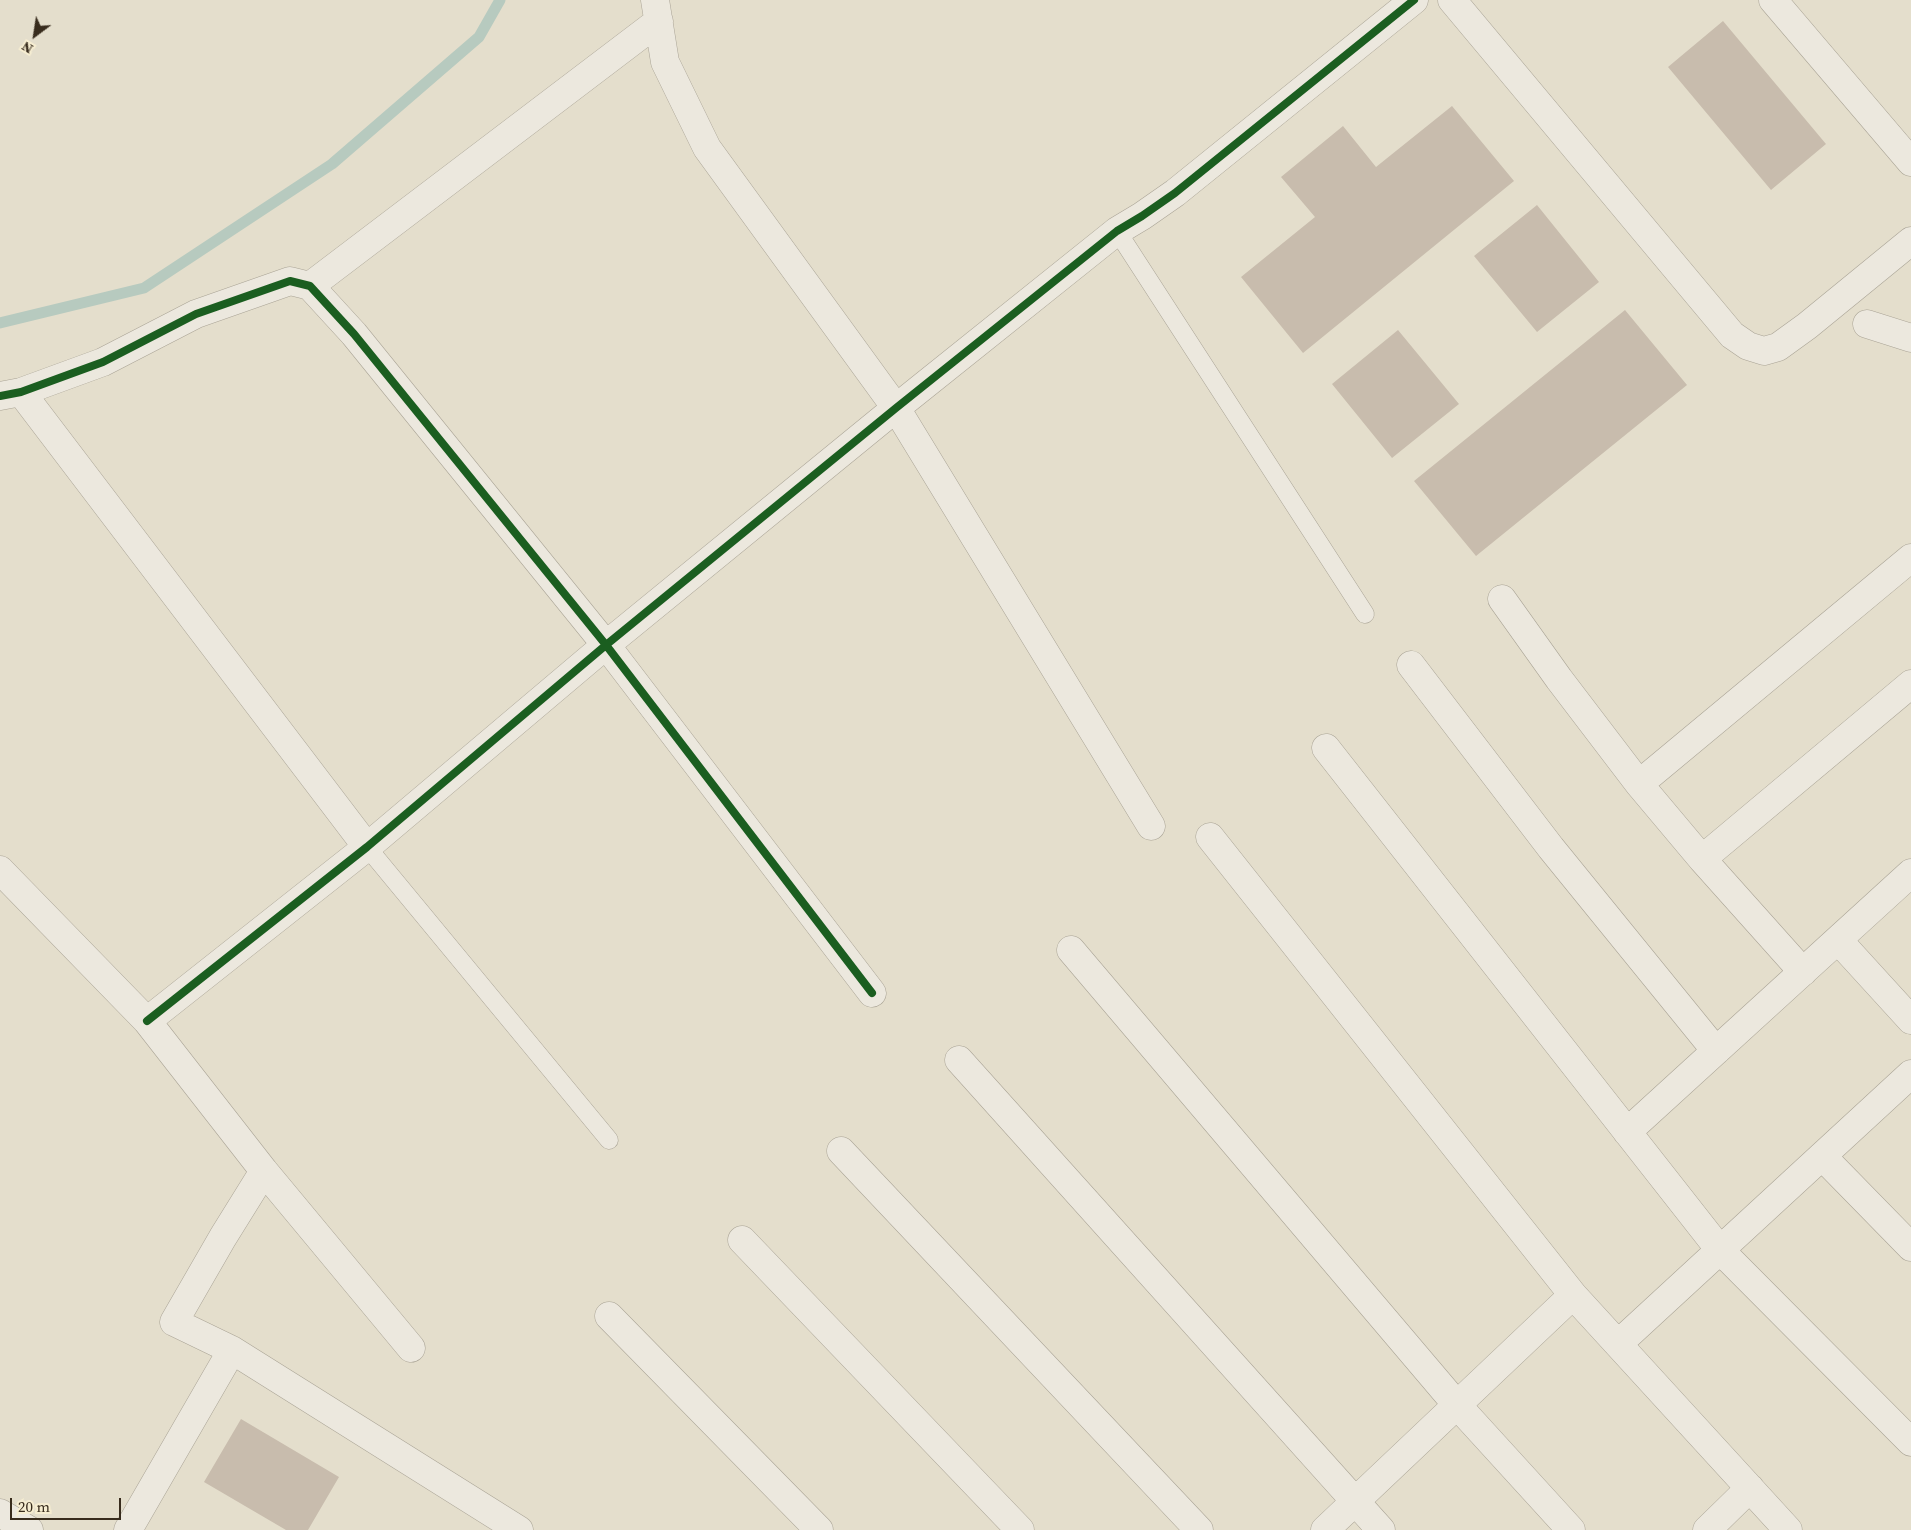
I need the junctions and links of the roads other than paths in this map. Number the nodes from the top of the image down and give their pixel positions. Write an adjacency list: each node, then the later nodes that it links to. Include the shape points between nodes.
1 (1414, 0): 6 (street, via 1175,193)
2 (1452, 0): 7 (street, via 1732,335 1748,346 1764,351 1778,347)
3 (1773, 0): 5 (street)
4 (657, 10): 8 (street); 12 (street, via 665,62 707,148)
5 (1911, 162)
6 (1118, 230): 12 (street); 15 (lane)
7 (1911, 241)
8 (310, 286): 11 (street, via 290,281 196,314 103,362); 16 (street, via 354,334)
9 (1867, 324): 10 (street)
10 (1911, 338)
11 (10, 394): 23 (street)
12 (896, 408): 16 (street); 21 (street)
13 (1911, 558): 20 (street)
14 (1502, 599): 20 (street)
15 (1365, 614)
16 (606, 645): 23 (street); 30 (street)
17 (1411, 665): 33 (street, via 1551,848)
18 (1911, 684): 24 (street)
19 (1326, 748): 36 (street)
20 (1639, 784): 24 (street)
21 (1151, 826)
22 (1210, 837): 44 (street)
23 (367, 847): 32 (street); 37 (lane)
24 (1702, 858): 29 (street)
25 (1911, 873): 27 (street)
26 (4, 883): 32 (street)
27 (1838, 940): 29 (street); 31 (street)
28 (1071, 950): 49 (street)
29 (1803, 972): 33 (street)
30 (872, 993)
31 (1911, 1020)
32 (146, 1021): 40 (street)
33 (1716, 1051): 36 (street)
34 (959, 1060): 52 (street)
35 (1911, 1074): 39 (street)
36 (1627, 1132): 43 (street)
37 (609, 1140)
38 (841, 1152): 59 (street)
39 (1822, 1156): 42 (street); 43 (street)
40 (264, 1171): 47 (street); 48 (street, via 174,1322)
41 (742, 1240): 58 (street)
42 (1911, 1247)
43 (1720, 1250): 46 (street); 50 (street)
44 (1573, 1295): 46 (street); 49 (street)
45 (610, 1316): 57 (street)
46 (1618, 1344): 51 (street)
47 (412, 1348)
48 (232, 1350): 55 (street); 56 (street)
49 (1457, 1406): 52 (street); 62 (street)
50 (1911, 1442)
51 (1750, 1488): 63 (street); 64 (street)
52 (1354, 1502): 60 (street); 61 (street)
53 (0, 1513): 54 (street)
54 (29, 1530)
55 (128, 1530)
56 (519, 1530)
57 (819, 1530)
58 (1020, 1530)
59 (1199, 1530)
60 (1325, 1530)
61 (1381, 1530)
62 (1571, 1530)
63 (1707, 1530)
64 (1788, 1530)

